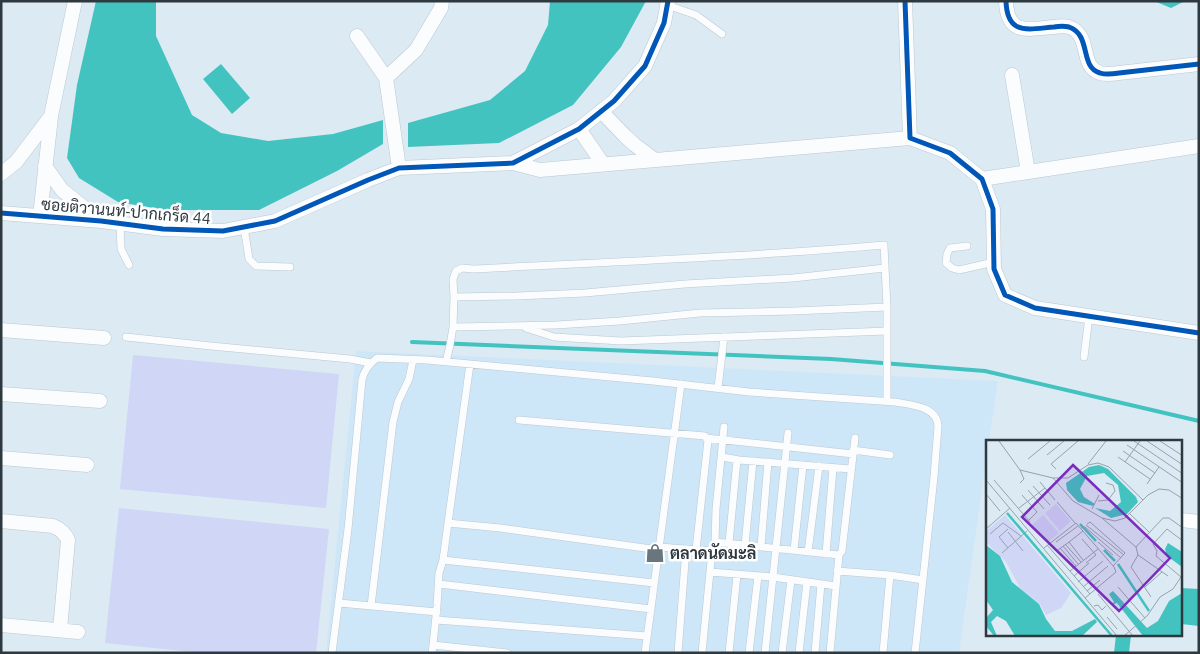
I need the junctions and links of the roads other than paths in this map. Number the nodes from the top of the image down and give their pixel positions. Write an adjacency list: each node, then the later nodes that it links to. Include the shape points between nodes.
1 (75, 1): 12 (street)
2 (442, 1): 10 (street, via 416,50)
3 (905, 1): 14 (street)
4 (1006, 1): 8 (street, via 1009,18 1018,28 1059,26 1076,31 1081,36 1089,66 1099,73)
5 (668, 3): 6 (lane, via 696,15); 11 (street, ซอยติวานนท์-ปากเกร็ด 44, via 664,23 645,66)
6 (722, 34)
7 (356, 36): 10 (street)
8 (1199, 64)
9 (1012, 75): 21 (street)
10 (386, 78): 20 (street)
11 (602, 111): 13 (street, ซอยติวานนท์-ปากเกร็ด 44); 16 (street, via 625,136)
12 (51, 116): 19 (street); 22 (street, via 16,162)
13 (579, 129): 17 (street, ซอยติวานนท์-ปากเกร็ด 44); 18 (street)
14 (910, 138): 16 (street); 23 (street, via 950,152)
15 (1199, 146): 21 (street)
16 (655, 160): 18 (street)
17 (513, 163): 18 (street, via 540,170); 20 (street, ซอยติวานนท์-ปากเกร็ด 44)
18 (603, 164)
19 (46, 166): 25 (street); 26 (street, via 62,190)
20 (399, 168): 28 (street, ซอยติวานนท์-ปากเกร็ด 44, via 275,221)
21 (1028, 172): 23 (street)
22 (1, 174)
23 (982, 179): 30 (street, via 993,209)
24 (1, 213): 25 (street, ซอยติวานนท์-ปากเกร็ด 44)
25 (40, 216): 26 (street, ซอยติวานนท์-ปากเกร็ด 44)
26 (101, 221): 27 (street, ซอยติวานนท์-ปากเกร็ด 44)
27 (120, 223): 28 (street, ซอยติวานนท์-ปากเกร็ด 44, via 163,229 223,231); 31 (lane, via 121,249)
28 (244, 227): 32 (lane, via 249,259 256,266)
29 (967, 246): 30 (lane, via 950,248 946,263 959,270)
30 (994, 262): 36 (street, via 1005,296 1035,308)
31 (129, 265)
32 (290, 267)
33 (885, 268): 34 (lane, via 585,293); 34 (lane, via 884,245 462,268 456,271 453,279); 35 (lane)
34 (454, 297): 39 (lane)
35 (887, 308): 37 (lane, via 700,313); 40 (lane)
36 (1089, 316): 41 (street); 45 (lane)
37 (520, 326): 39 (lane, via 458,326); 43 (lane, via 554,337 621,341)
38 (1, 330): 44 (street)
39 (452, 330): 48 (lane)
40 (887, 331): 43 (lane); 54 (lane)
41 (1199, 333)
42 (126, 337): 47 (lane)
43 (724, 337): 51 (lane)
44 (104, 338)
45 (1084, 357)
46 (412, 360): 47 (lane, via 377,358); 48 (lane); 108 (lane, via 409,379 393,422)
47 (371, 362): 107 (lane, via 362,380)
48 (446, 362): 49 (lane)
49 (470, 364): 50 (lane); 79 (lane)
50 (681, 384): 51 (lane); 58 (lane)
51 (718, 388): 54 (lane)
52 (1, 394): 53 (street)
53 (100, 401)
54 (887, 401): 101 (lane, via 917,406 938,419)
55 (519, 420): 58 (lane)
56 (724, 428): 61 (lane)
57 (788, 433): 62 (lane)
58 (674, 434): 59 (lane); 84 (lane)
59 (706, 438): 61 (lane); 87 (lane)
60 (855, 438): 63 (lane)
61 (723, 439): 62 (lane); 66 (lane)
62 (787, 446): 63 (lane); 70 (lane)
63 (853, 452): 64 (lane); 75 (lane)
64 (890, 455)
65 (1, 458): 71 (street)
66 (722, 458): 67 (lane); 80 (lane)
67 (737, 460): 68 (lane); 81 (lane)
68 (753, 461): 69 (lane); 82 (lane)
69 (768, 462): 70 (lane); 83 (lane)
70 (785, 463): 72 (lane); 85 (lane)
71 (87, 465)
72 (803, 465): 73 (lane); 88 (lane)
73 (819, 466): 74 (lane); 90 (lane)
74 (833, 468): 75 (lane); 91 (lane)
75 (851, 469): 92 (lane, via 842,551)
76 (1182, 520): 78 (street)
77 (1, 522): 112 (street, via 53,526 66,536)
78 (1199, 522)
79 (448, 523): 84 (lane); 93 (lane)
80 (715, 542): 81 (lane); 89 (lane)
81 (729, 543): 82 (lane)
82 (744, 545): 83 (lane)
83 (761, 546): 85 (lane)
84 (659, 548): 86 (lane); 103 (lane)
85 (776, 548): 88 (lane); 99 (lane)
86 (686, 549): 87 (lane); 119 (lane)
87 (696, 550): 89 (lane)
88 (794, 550): 90 (lane)
89 (712, 551): 95 (lane)
90 (808, 552): 91 (lane)
91 (826, 554): 92 (lane)
92 (838, 555): 94 (lane)
93 (443, 560): 103 (lane); 104 (lane)
94 (837, 570): 97 (lane); 106 (lane)
95 (710, 572): 96 (lane); 120 (lane)
96 (738, 575): 98 (lane); 121 (lane)
97 (890, 575): 101 (lane); 128 (lane)
98 (758, 576): 99 (lane); 122 (lane)
99 (773, 577): 100 (lane); 123 (lane)
100 (791, 580): 102 (lane); 124 (lane)
101 (922, 580): 129 (lane)
102 (807, 582): 105 (lane); 125 (lane)
103 (654, 583): 109 (lane)
104 (439, 584): 109 (lane); 110 (lane)
105 (821, 584): 106 (lane); 126 (lane)
106 (836, 586): 127 (lane)
107 (339, 603): 108 (lane); 116 (lane)
108 (371, 606): 110 (lane)
109 (651, 609): 114 (lane)
110 (436, 616): 114 (lane); 115 (lane)
111 (1, 625): 112 (street)
112 (60, 630): 113 (street)
113 (78, 632)
114 (647, 636): 118 (lane)
115 (432, 649): 117 (lane)
116 (332, 653)
117 (507, 653)
118 (645, 653)
119 (678, 653)
120 (702, 653)
121 (729, 653)
122 (749, 653)
123 (765, 653)
124 (782, 653)
125 (799, 653)
126 (815, 653)
127 (830, 653)
128 (883, 653)
129 (915, 653)

